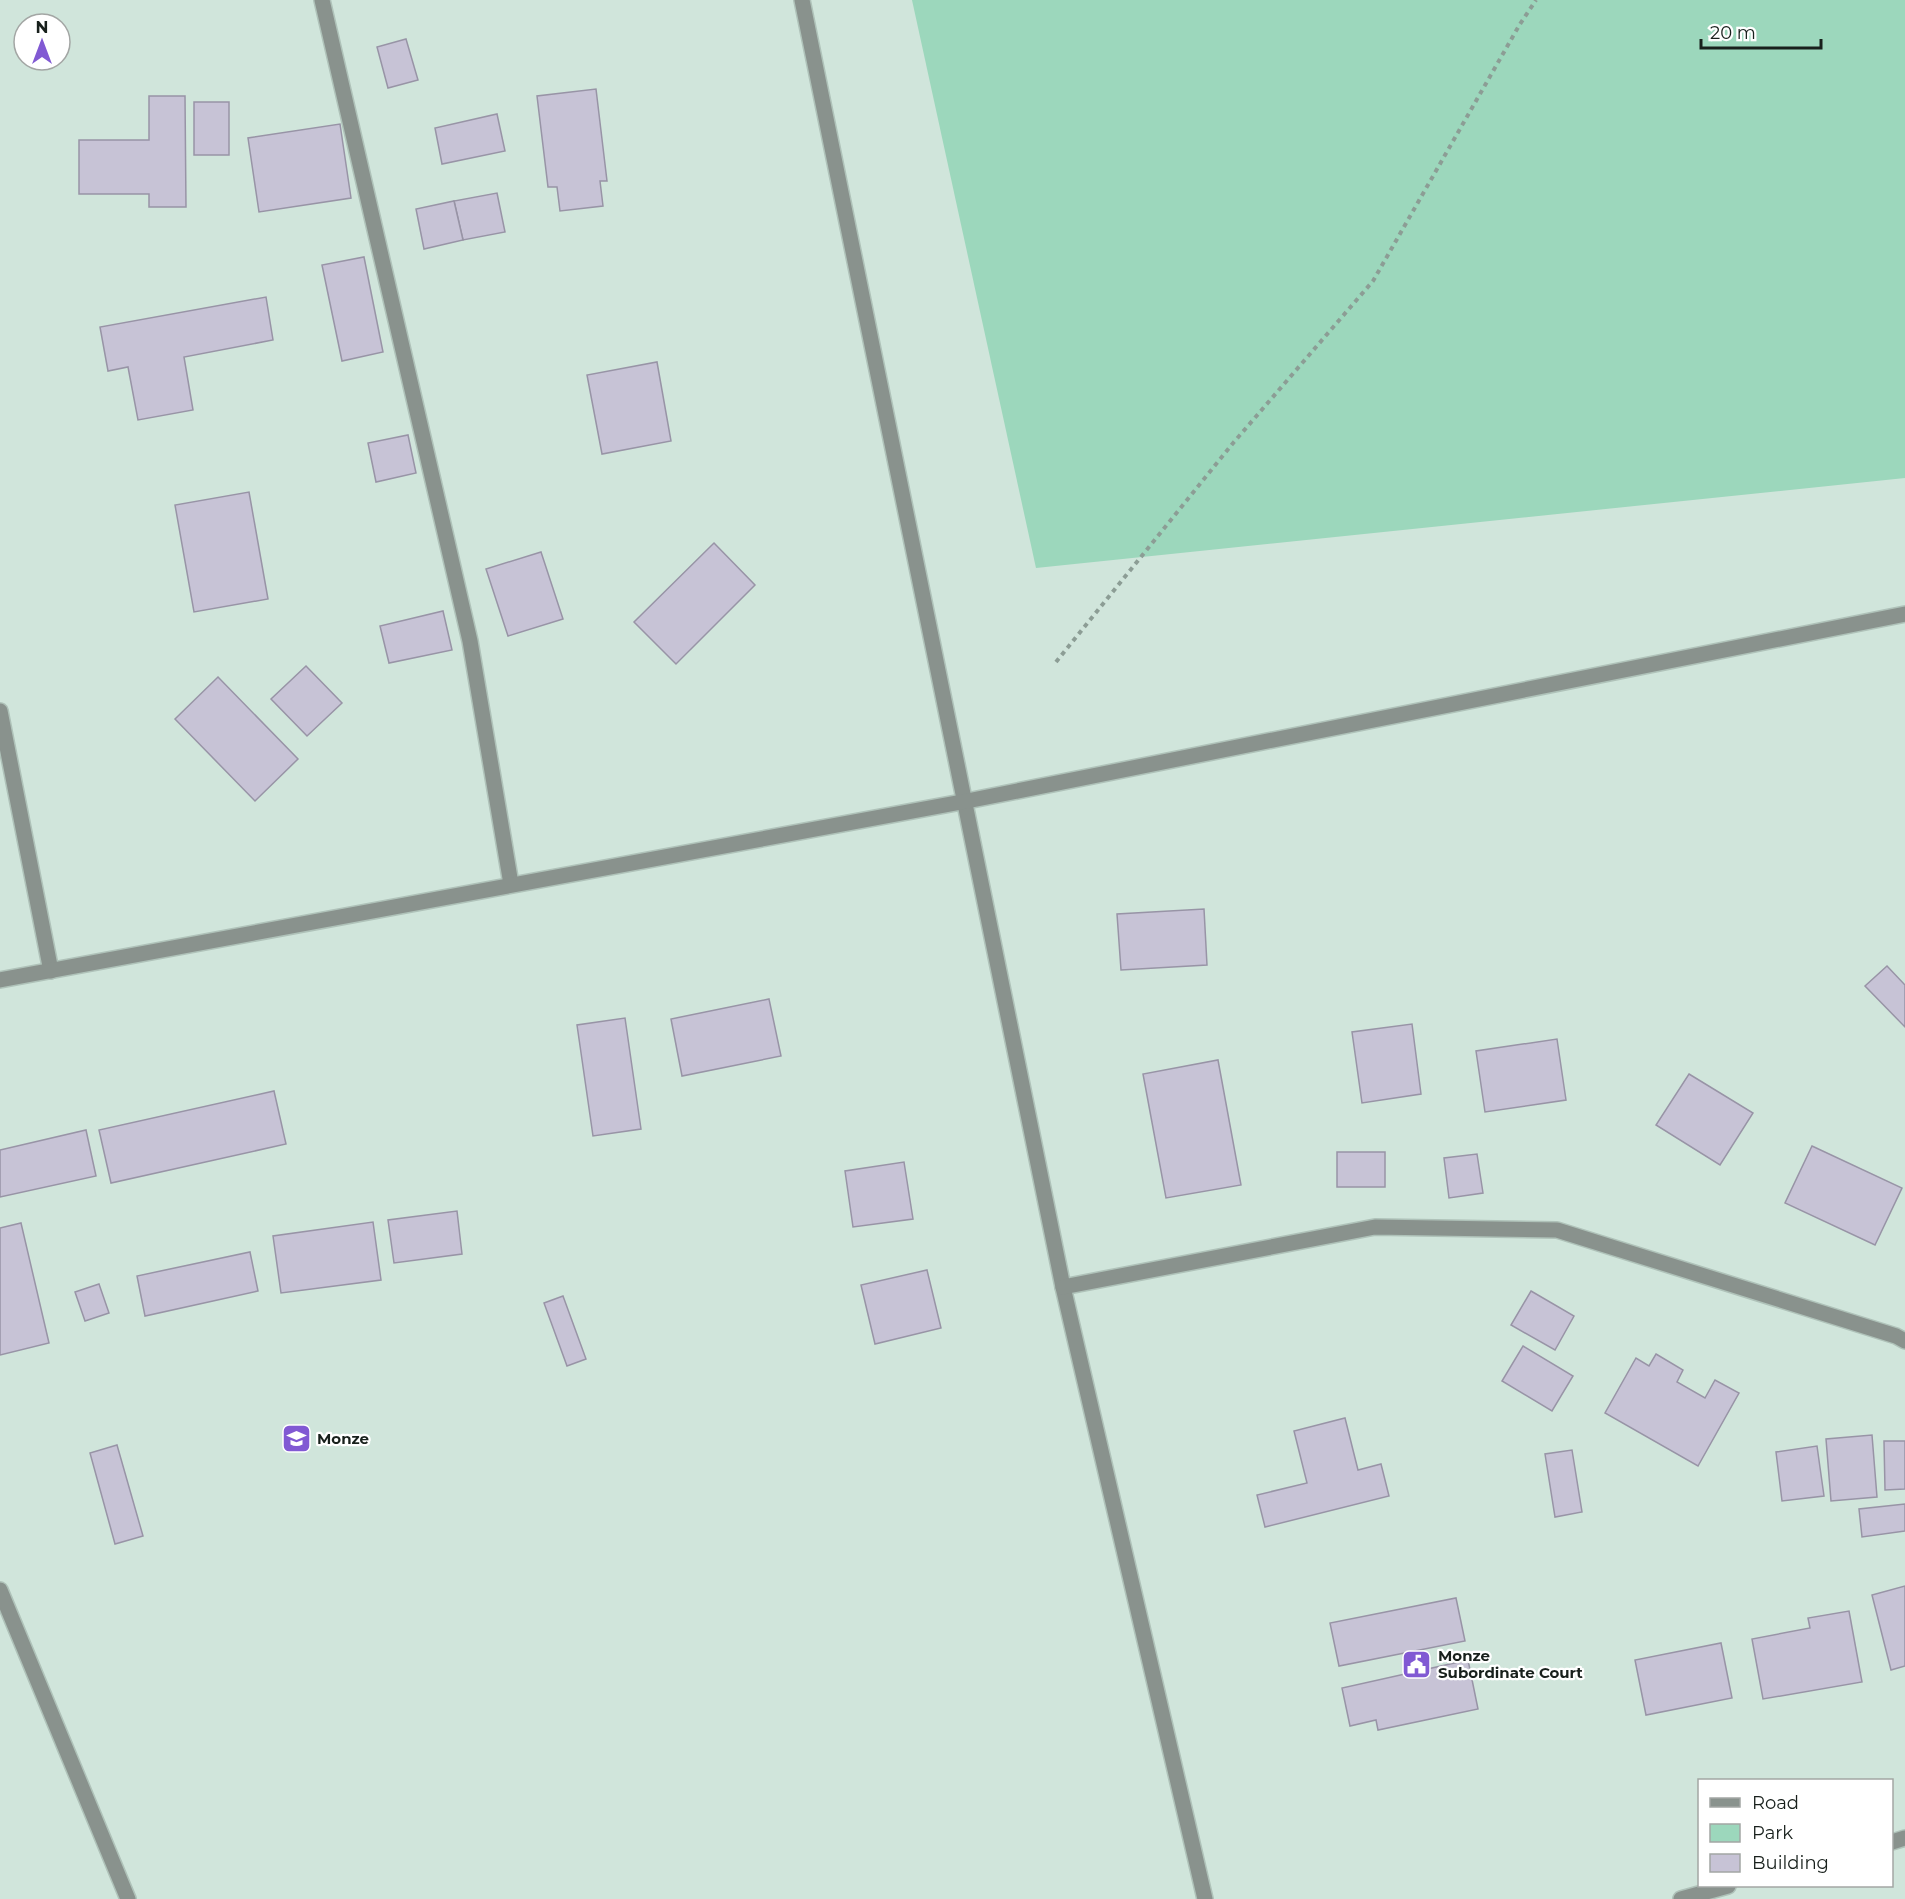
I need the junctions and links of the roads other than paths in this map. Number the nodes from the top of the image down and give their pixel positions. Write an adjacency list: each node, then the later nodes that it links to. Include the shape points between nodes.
1 (322, 0): 6 (street, via 470,641)
2 (802, 0): 5 (street)
3 (1905, 614): 5 (street)
4 (0, 711): 7 (street)
5 (967, 801): 6 (street); 9 (street)
6 (511, 884): 7 (street)
7 (51, 971): 8 (street)
8 (0, 980)
9 (1064, 1287): 10 (street, via 1375,1227 1557,1230); 14 (street)
10 (1905, 1341)
11 (0, 1590): 13 (street)
12 (1724, 1887): 15 (street)
13 (128, 1899)
14 (1205, 1899)
15 (1681, 1899)

